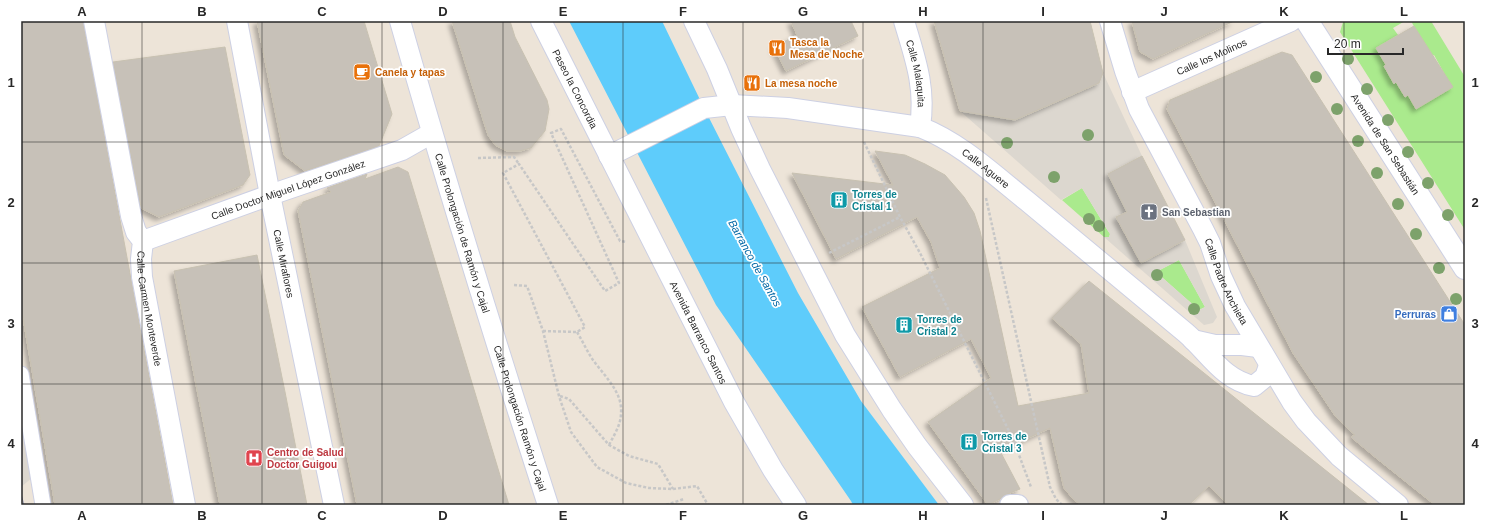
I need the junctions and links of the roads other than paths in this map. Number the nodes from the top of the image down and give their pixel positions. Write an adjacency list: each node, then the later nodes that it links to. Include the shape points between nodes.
1 (94, 21): 16 (street, Calle Carmen Monteverde, via 131,216 136,232)
2 (237, 21): 15 (street, Calle Miraflores)
3 (400, 21): 13 (street)
4 (541, 21): 14 (street, Paseo la Concordia)
5 (694, 21): 11 (street)
6 (904, 21): 12 (street, Calle Malaquita, via 923,93)
7 (1110, 21): 10 (street, Calle Padre Anchieta)
8 (1291, 21): 10 (street, Calle los Molinos)
9 (1307, 21): 17 (street, Avenida de San Sebastián)
10 (1132, 92): 20 (street, Calle Padre Anchieta, via 1210,243 1216,265)
11 (732, 105): 12 (street, Calle Aguere, via 788,108); 14 (street, Calle Aguere, via 704,108); 28 (street, via 760,169 845,335 896,416)
12 (920, 126): 19 (street, Calle Aguere, via 956,144 1107,266)
13 (432, 133): 15 (street, Calle Doctor Miguel López González, via 402,150); 18 (street, Calle Prolongación de Ramón y Cajal)
14 (609, 156): 27 (street, Avenida Barranco Santos, via 734,402)
15 (270, 195): 16 (street, Calle Doctor Miguel López González); 25 (street, Calle Miraflores)
16 (143, 242): 24 (street, Calle Carmen Monteverde, via 142,277)
17 (1465, 268)
18 (492, 332): 26 (street, Calle Prolongación Ramón y Cajal)
19 (1193, 340): 20 (street, Calle Aguere, via 1215,345); 21 (street, Calle Aguere, via 1231,378 1244,384 1254,386 1260,382)
20 (1258, 347): 21 (street, Calle Padre Anchieta)
21 (1269, 366): 31 (street, Calle Padre Anchieta, via 1292,402 1321,438)
22 (21, 374): 23 (street)
23 (43, 505)
24 (185, 505)
25 (334, 505)
26 (548, 505)
27 (796, 505)
28 (963, 505)
29 (1010, 505): 30 (street)
30 (1018, 505)
31 (1398, 505)

